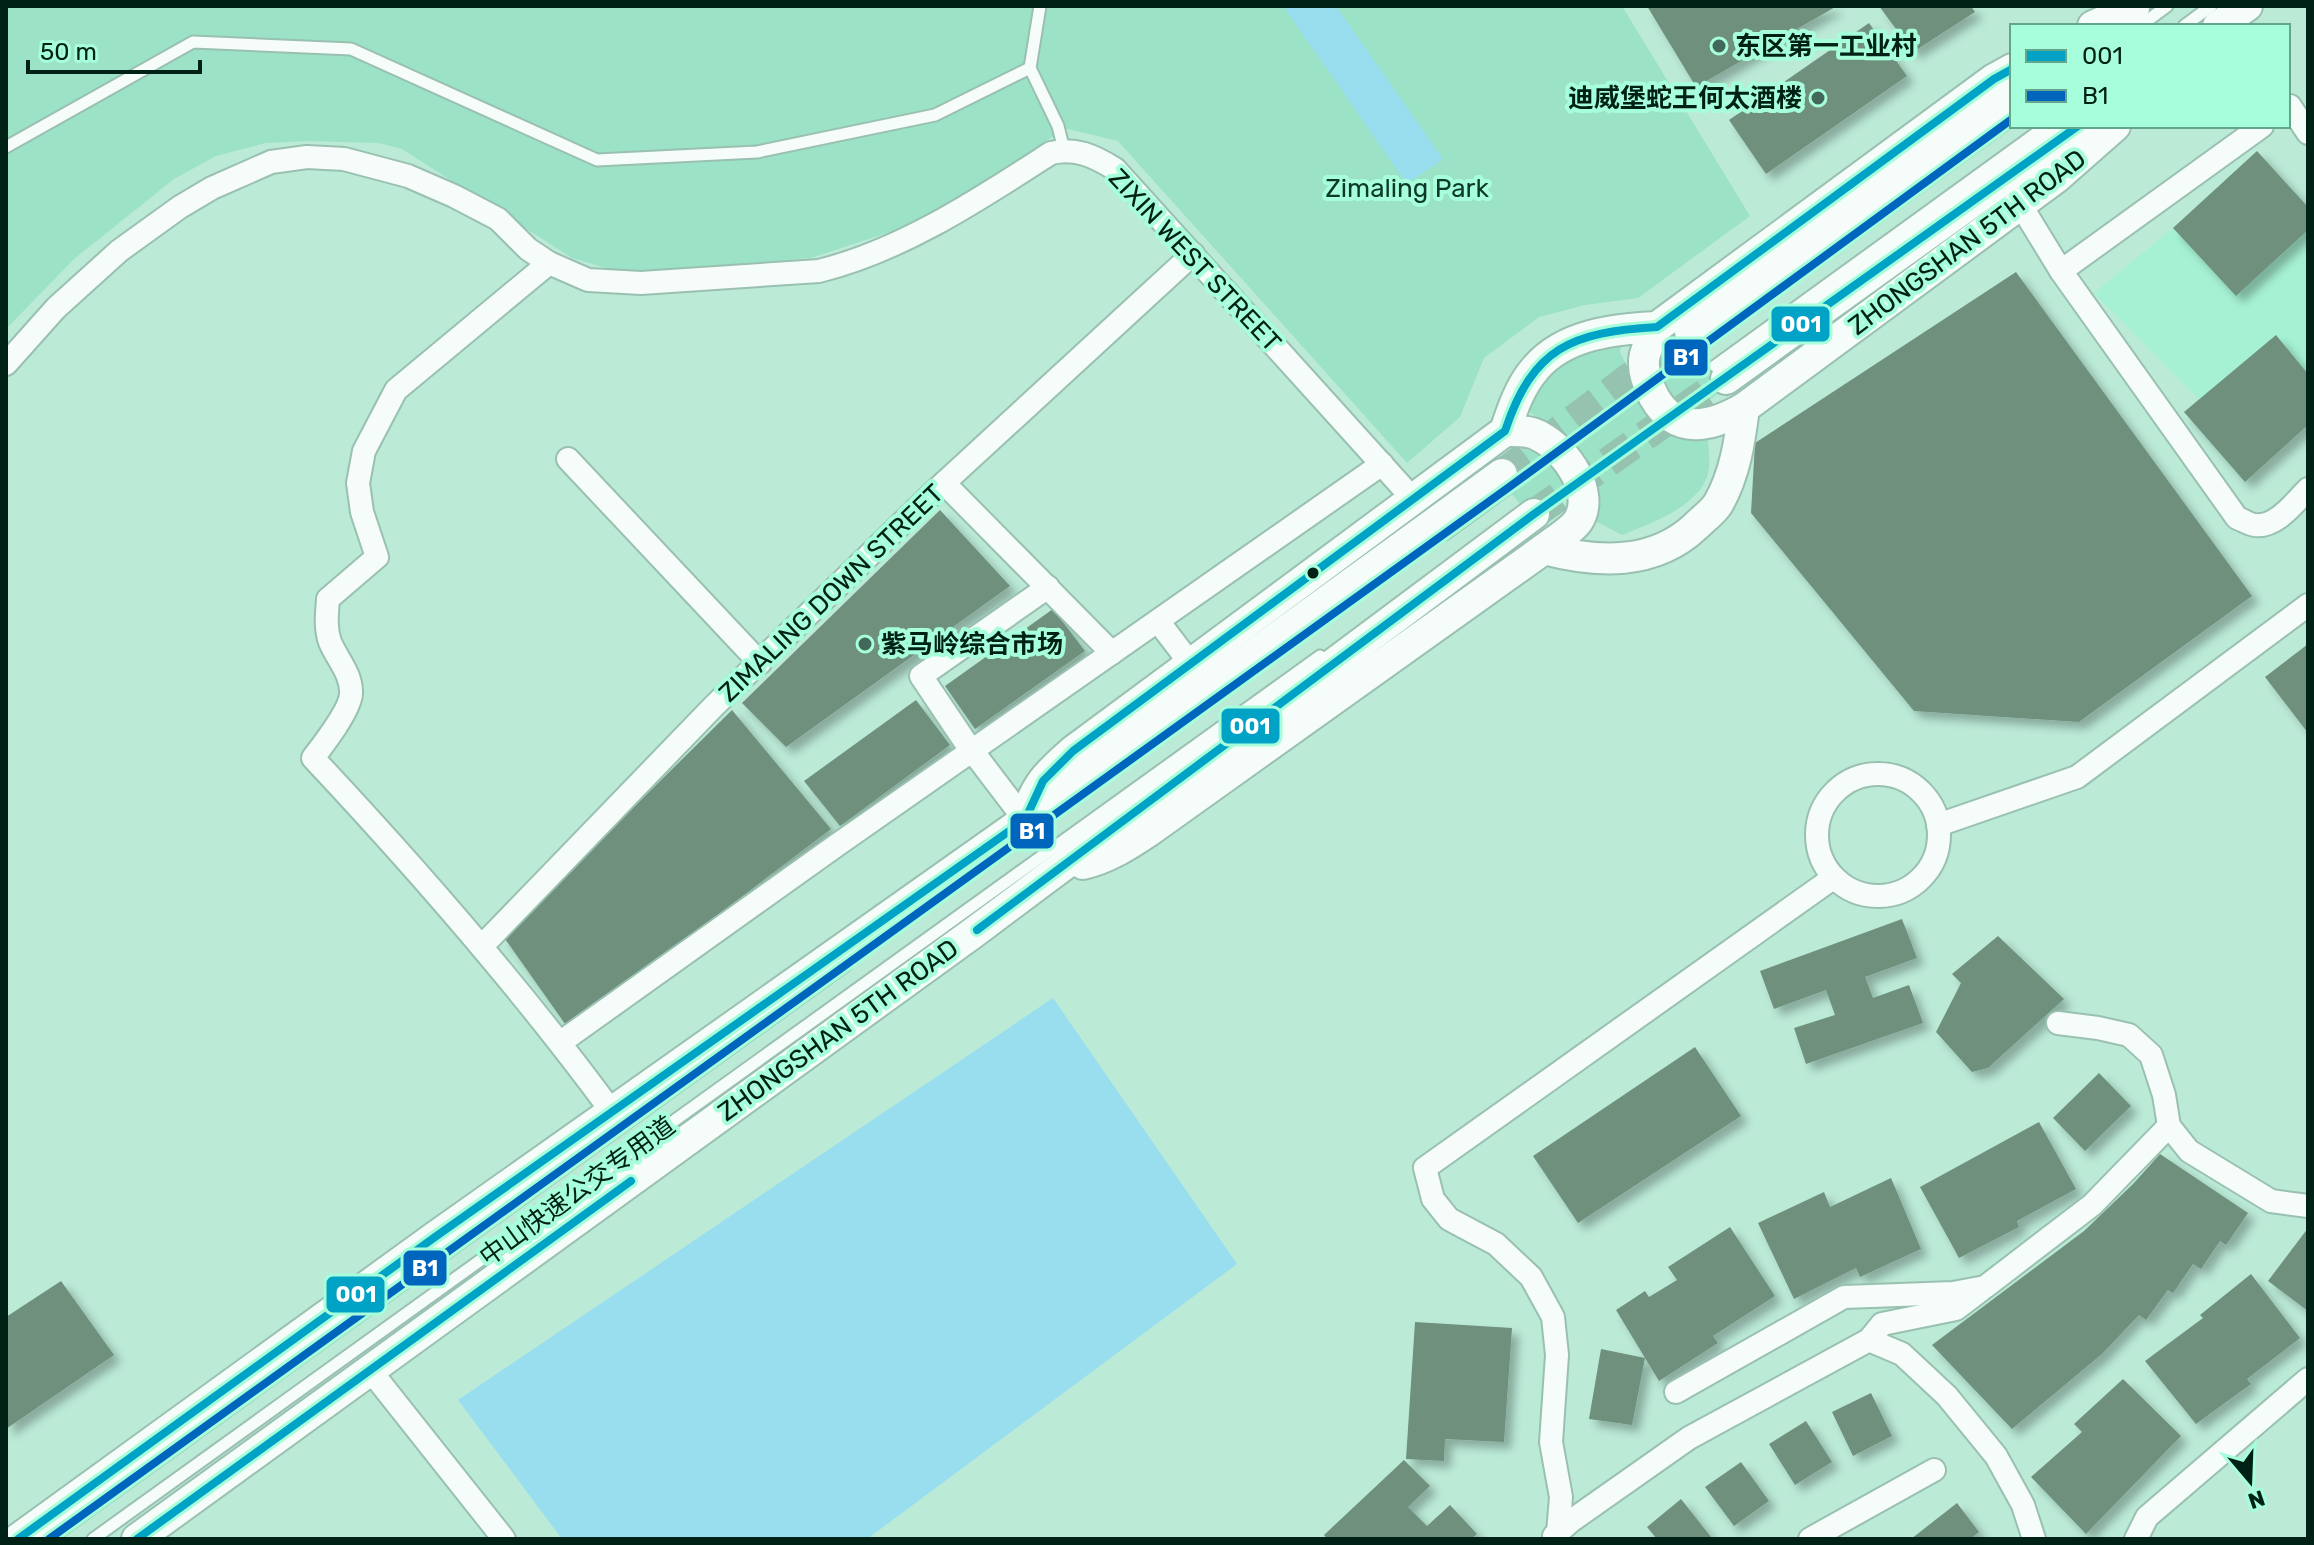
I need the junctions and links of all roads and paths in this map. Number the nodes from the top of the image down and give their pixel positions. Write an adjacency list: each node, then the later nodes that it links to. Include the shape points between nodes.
1 (1040, 6): 10 (lane)
2 (2167, 6): 5 (lane)
3 (2211, 6): 8 (lane)
4 (2247, 6): 9 (main road)
5 (2137, 13): 6 (main road); 7 (main road)
6 (2100, 24)
7 (2113, 24)
8 (2187, 24)
9 (2221, 24)
10 (1030, 68): 20 (lane, via 935,115 757,152 597,160 351,49 193,42); 21 (lane)
11 (2010, 70): 26 (main road)
12 (2010, 99): 27 (main road)
13 (2290, 110): 19 (street)
14 (2010, 120): 27 (lane)
15 (2043, 128): 29 (lane)
16 (2075, 128): 29 (main road, ZHONGSHAN 5TH ROAD)
17 (2113, 128): 22 (main road, ZHONGSHAN 5TH ROAD)
18 (2259, 128): 25 (street)
19 (2308, 133)
20 (6, 147)
21 (1064, 150): 23 (street, ZIXIN WEST STREET, via 1095,157 1115,169); 24 (street, via 908,238 819,271 641,283 588,280)
22 (2020, 204): 25 (street); 30 (main road, ZHONGSHAN 5TH ROAD)
23 (1193, 254): 33 (street, ZIXIN WEST STREET); 35 (street, ZIMALING DOWN STREET)
24 (556, 267): 28 (street, via 498,219 408,176 344,159 271,162 201,195 119,251 56,308); 52 (street, via 396,390 364,451 358,483 377,557 328,599 329,641 346,670 351,695 313,758)
25 (2061, 271): 36 (street, via 2237,518 2256,526 2270,523)
26 (1657, 327): 30 (main road, ZHONGSHAN 5TH ROAD, via 1643,360 1661,409 1682,423 1700,425 1722,421); 31 (main road, via 1584,338 1558,349 1520,392)
27 (1695, 339)
28 (6, 364)
29 (1721, 373)
30 (1744, 408): 39 (main road, via 1733,469 1718,506 1685,537 1648,554 1618,560 1577,558)
31 (1505, 431): 37 (main road); 39 (main road, via 1542,437 1577,474 1584,498 1578,520)
32 (568, 459): 46 (street)
33 (1382, 464): 37 (street, ZIXIN WEST STREET); 43 (street)
34 (1507, 480): 48 (main road); 66 (lane, 中山快速公交专用道)
35 (944, 483): 40 (street); 46 (street, ZIMALING DOWN STREET)
36 (2308, 489)
37 (1414, 500): 47 (main road)
38 (1531, 510): 41 (lane); 50 (main road, ZHONGSHAN 5TH ROAD)
39 (1544, 549): 50 (main road, via 1149,831 1098,861)
40 (1048, 587): 45 (street); 48 (street, via 921,676)
41 (1413, 589)
42 (2308, 605): 49 (street, via 2077,777)
43 (1158, 621): 45 (street); 47 (street)
44 (1336, 644): 67 (lane, 中山快速公交专用道)
45 (1112, 653): 54 (street)
46 (760, 663): 52 (street, ZIMALING DOWN STREET)
47 (1190, 663): 48 (main road, via 1048,773 1033,793)
48 (1025, 820): 55 (main road)
49 (1938, 825): 51 (street, via 1937,854 1910,888 1869,896 1848,890); 51 (street, via 1924,794 1908,781 1890,774 1851,779 1823,805 1817,824 1816,843)
50 (1058, 870): 60 (main road, ZHONGSHAN 5TH ROAD)
51 (1833, 878): 64 (street, via 1425,1168 1433,1199 1449,1219 1496,1244 1531,1277 1553,1317 1557,1355 1551,1442 1561,1497)
52 (483, 945): 54 (street)
53 (2058, 1023): 56 (street, via 2129,1035 2151,1055)
54 (561, 1042): 55 (street)
55 (612, 1112): 65 (main road)
56 (2169, 1126): 57 (street, via 2189,1151 2271,1201); 58 (street, via 2092,1205)
57 (2308, 1206)
58 (1985, 1287): 59 (street, via 1956,1309 1882,1324); 62 (street, via 1844,1297)
59 (1869, 1340): 64 (street, via 1689,1438); 71 (street, via 1902,1354 1947,1396 1996,1456 2023,1505)
60 (370, 1370): 68 (main road, ZHONGSHAN 5TH ROAD); 69 (street)
61 (2308, 1379): 72 (street, via 2147,1517)
62 (1676, 1392)
63 (1934, 1470): 70 (street)
64 (1554, 1536)
65 (18, 1539)
66 (49, 1539)
67 (93, 1539)
68 (137, 1539)
69 (504, 1539)
70 (1810, 1539)
71 (2034, 1539)
72 (2136, 1539)

